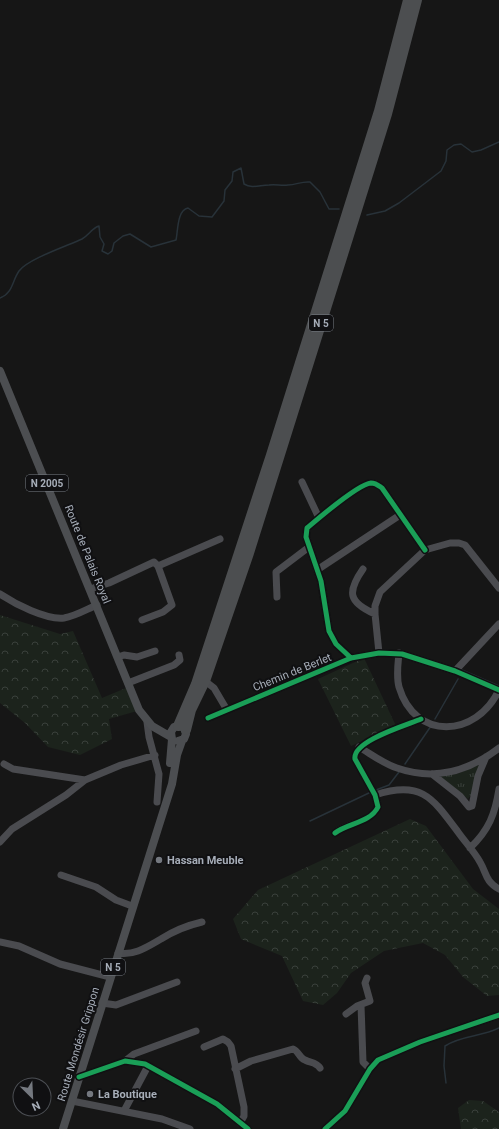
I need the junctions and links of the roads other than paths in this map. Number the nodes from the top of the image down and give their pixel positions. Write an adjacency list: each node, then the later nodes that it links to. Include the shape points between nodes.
1 (408, 0): 32 (highway, N 5, via 380,111)
2 (417, 0): 29 (highway, N 5, via 387,114 249,553)
3 (0, 371): 14 (main road, Route de Palais Royal / N 2005)
4 (302, 482): 6 (street)
5 (400, 515): 6 (street, via 382,488 369,483); 9 (street); 12 (street)
6 (319, 518): 8 (street, via 307,528)
7 (220, 539): 10 (street)
8 (309, 546): 12 (street); 16 (street, via 276,572)
9 (425, 550): 13 (street, via 450,543 465,545); 18 (street, via 380,592)
10 (156, 564): 14 (street); 19 (street, via 172,605 163,612)
11 (363, 569): 18 (street, via 353,583 352,593 360,608)
12 (317, 570): 26 (street, via 329,631 336,644)
13 (499, 588)
14 (90, 589): 17 (main road, Route de Palais Royal / N 2005)
15 (0, 594): 17 (street, via 20,605 55,618 70,616)
16 (277, 597)
17 (97, 605): 25 (main road, Route de Palais Royal / N 2005)
18 (375, 614): 22 (street)
19 (142, 620)
20 (499, 624): 28 (street)
21 (155, 651): 25 (street, via 137,657)
22 (381, 653): 23 (street, Chemin de Berlet); 26 (street, Chemin de Berlet); 27 (street)
23 (399, 653): 27 (street); 28 (street, Chemin de Berlet)
24 (179, 655): 30 (street, via 179,663)
25 (118, 657): 30 (main road, Route de Palais Royal / N 2005)
26 (351, 658): 33 (street, Chemin de Berlet)
27 (398, 664): 35 (street, via 398,681 402,694 413,712)
28 (455, 671): 31 (street, Chemin de Berlet)
29 (205, 681): 32 (highway, via 199,682); 33 (street, via 214,688); 37 (highway, N 5)
30 (128, 683): 36 (main road, Route de Palais Royal / N 2005)
31 (499, 690): 35 (street, via 487,709 461,725 442,727)
32 (191, 698): 37 (highway, N 5)
33 (227, 710): 34 (street, Chemin de Berlet)
34 (208, 718)
35 (421, 719): 40 (street)
36 (147, 722): 37 (main road, via 158,727); 38 (main road, Route de Palais Royal / N 2005); 42 (street)
37 (179, 728): 38 (main road, N 5); 39 (main road, N 5, via 186,736)
38 (172, 738): 39 (main road, Route de Palais Royal); 49 (main road, Route Mondésir Grippon / N 5)
39 (182, 741): 49 (main road, Route Mondésir Grippon / N 5, via 172,784)
40 (359, 747): 45 (street, via 396,768); 48 (street, via 355,759)
41 (499, 748): 43 (street)
42 (155, 755): 46 (street, via 121,765); 49 (street)
43 (486, 757): 45 (street, via 461,770); 45 (street, via 476,782 472,806 469,807 460,796)
44 (4, 764): 46 (street)
45 (432, 774)
46 (85, 780): 51 (street, via 12,829)
47 (499, 789): 52 (street, via 495,812 487,828)
48 (375, 795): 50 (street, via 378,807 374,813); 52 (street, via 399,788 420,793 436,803)
49 (161, 804): 55 (main road, Route Mondésir Grippon / N 5)
50 (336, 833)
51 (0, 842)
52 (470, 848): 54 (street, via 481,863 486,877)
53 (61, 875): 55 (street, via 96,887 116,900)
54 (499, 889)
55 (132, 906): 58 (main road, Route Mondésir Grippon / N 5)
56 (202, 922): 58 (street, via 135,953)
57 (0, 942): 59 (street, via 18,946 60,964)
58 (118, 953): 59 (main road, Route Mondésir Grippon / N 5)
59 (110, 977): 62 (main road, Route Mondésir Grippon / N 5)
60 (367, 978): 63 (street, via 365,985 370,1000)
61 (177, 982): 62 (street, via 116,1005)
62 (102, 1003): 73 (main road, Route Mondésir Grippon / N 5)
63 (360, 1005): 64 (street); 71 (street, via 363,1062)
64 (346, 1014)
65 (499, 1015): 71 (street, via 382,1058)
66 (196, 1031): 68 (street, via 134,1054)
67 (204, 1047): 72 (street, via 223,1039 228,1042)
68 (125, 1061): 69 (street); 73 (street)
69 (148, 1066): 75 (street); 76 (street, via 216,1104)
70 (320, 1068): 72 (street, via 315,1063 306,1061 293,1049 251,1061)
71 (370, 1068): 80 (street, via 345,1111)
72 (235, 1069): 76 (street, via 244,1107 244,1116)
73 (79, 1077): 74 (main road, Route Mondésir Grippon / N 5)
74 (72, 1101): 75 (street); 77 (main road, Route Mondésir Grippon / N 5)
75 (124, 1112): 78 (street, via 162,1119)
76 (240, 1123): 79 (street)
77 (63, 1129)
78 (190, 1129)
79 (248, 1129)
80 (325, 1129)

